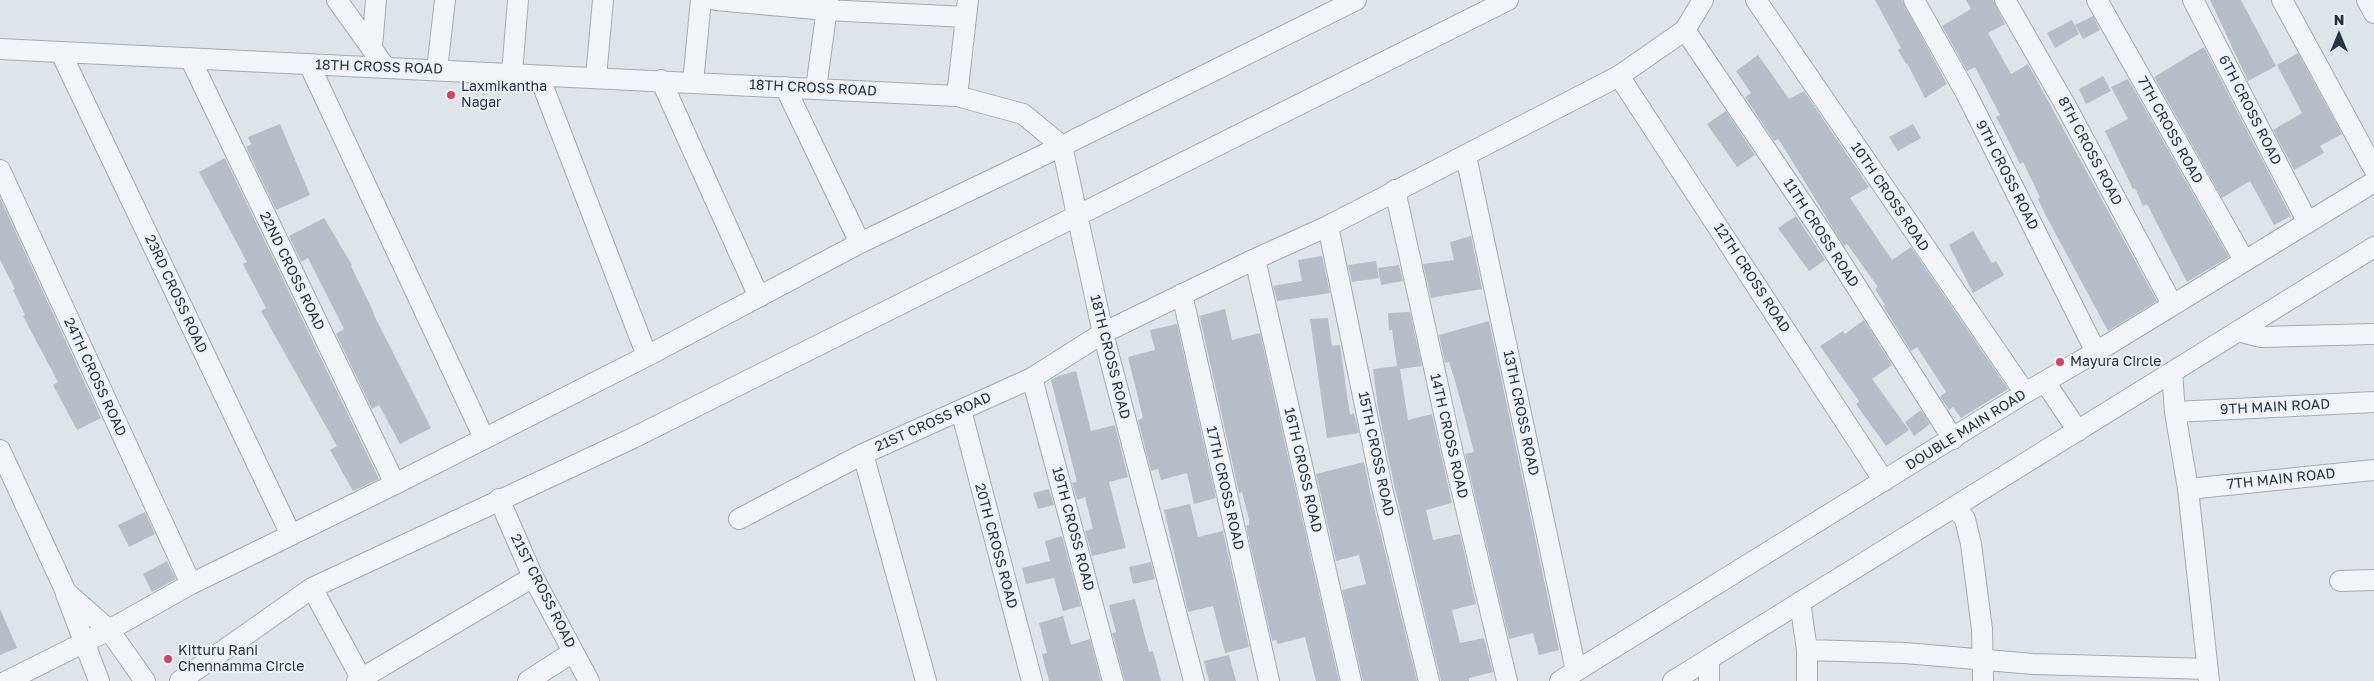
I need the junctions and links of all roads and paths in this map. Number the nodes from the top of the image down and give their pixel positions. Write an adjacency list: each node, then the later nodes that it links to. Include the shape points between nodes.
1 (337, 0): 22 (street)
2 (376, 0): 22 (street)
3 (445, 0): 28 (street)
4 (518, 0): 29 (street)
5 (602, 0): 32 (street)
6 (700, 0): 34 (street)
7 (716, 0): 18 (street)
8 (1356, 0): 38 (street)
9 (1508, 0): 44 (street)
10 (1703, 0): 21 (street)
11 (1756, 0): 64 (street, 10TH CROSS ROAD)
12 (1914, 0): 59 (street, 9TH CROSS ROAD, via 1966,93)
13 (2006, 0): 55 (street, 8TH CROSS ROAD)
14 (2097, 0): 50 (street, 7TH CROSS ROAD)
15 (2193, 0): 45 (street, 6TH CROSS ROAD)
16 (2282, 0): 40 (street)
17 (2367, 0): 20 (street)
18 (827, 5): 19 (street); 36 (street)
19 (967, 9): 37 (street)
20 (2374, 13)
21 (1684, 30): 31 (street, 21ST CROSS ROAD); 70 (street, 11TH CROSS ROAD, via 1823,234)
22 (372, 47): 27 (street)
23 (0, 49): 24 (street, 18TH CROSS ROAD)
24 (61, 53): 25 (street, 18TH CROSS ROAD); 80 (street, 23RD CROSS ROAD)
25 (190, 58): 26 (street, 18TH CROSS ROAD); 75 (street, 22ND CROSS ROAD)
26 (309, 64): 27 (street, 18TH CROSS ROAD); 69 (street)
27 (385, 67): 28 (street, 18TH CROSS ROAD)
28 (437, 70): 29 (street, 18TH CROSS ROAD)
29 (512, 73): 30 (street, 18TH CROSS ROAD)
30 (539, 76): 32 (street, 18TH CROSS ROAD); 60 (street)
31 (1619, 76): 39 (street, 21ST CROSS ROAD); 74 (street, 12TH CROSS ROAD)
32 (596, 77): 33 (street, 18TH CROSS ROAD)
33 (661, 80): 34 (street, 18TH CROSS ROAD); 54 (street)
34 (693, 82): 35 (street, 18TH CROSS ROAD)
35 (785, 87): 36 (street, 18TH CROSS ROAD); 47 (street)
36 (816, 89): 37 (street, 18TH CROSS ROAD)
37 (957, 96): 38 (street, 18TH CROSS ROAD, via 1023,114)
38 (1062, 146): 44 (street, 18TH CROSS ROAD); 47 (street)
39 (1466, 156): 43 (street, 21ST CROSS ROAD); 95 (street, 13TH CROSS ROAD)
40 (2374, 169)
41 (0, 170): 84 (street, 24TH CROSS ROAD)
42 (2374, 182): 45 (street, DOUBLE MAIN ROAD)
43 (1396, 190): 46 (street, 21ST CROSS ROAD); 110 (street, 14TH CROSS ROAD, via 1453,454)
44 (1077, 217): 57 (street, 18TH CROSS ROAD); 77 (street, via 633,438)
45 (2307, 221): 50 (street, DOUBLE MAIN ROAD)
46 (1328, 226): 49 (street, 21ST CROSS ROAD); 109 (street, 15TH CROSS ROAD, via 1382,488)
47 (860, 243): 54 (street)
48 (2374, 247): 52 (street)
49 (1254, 258): 53 (street, 21ST CROSS ROAD); 108 (street, 16TH CROSS ROAD)
50 (2244, 260): 55 (street, DOUBLE MAIN ROAD)
51 (2374, 260): 52 (street)
52 (2350, 262): 56 (street)
53 (1182, 294): 57 (street, 21ST CROSS ROAD); 107 (street, 17TH CROSS ROAD)
54 (759, 297): 60 (street)
55 (2172, 304): 59 (street, DOUBLE MAIN ROAD)
56 (2238, 331): 58 (street, via 2261,337); 61 (street)
57 (1103, 333): 62 (street, 21ST CROSS ROAD); 106 (street, 18TH CROSS ROAD)
58 (2374, 334)
59 (2096, 352): 63 (street, DOUBLE MAIN ROAD)
60 (647, 356): 69 (street)
61 (2172, 372): 67 (street); 68 (street)
62 (1032, 378): 66 (street, 21ST CROSS ROAD); 105 (street, 19TH CROSS ROAD)
63 (2045, 382): 64 (street, DOUBLE MAIN ROAD); 68 (street)
64 (2025, 393): 70 (street, DOUBLE MAIN ROAD)
65 (2374, 402): 67 (street, 9TH MAIN ROAD)
66 (960, 410): 72 (street, 21ST CROSS ROAD); 104 (street, 20TH CROSS ROAD)
67 (2175, 412): 76 (street)
68 (2078, 431): 78 (street)
69 (484, 438): 75 (street)
70 (1953, 439): 74 (street, DOUBLE MAIN ROAD)
71 (0, 450): 86 (street)
72 (863, 454): 79 (street); 103 (street, 21ST CROSS ROAD)
73 (2374, 470): 76 (street, 7TH MAIN ROAD)
74 (1884, 481): 95 (street, DOUBLE MAIN ROAD)
75 (395, 484): 80 (street)
76 (2188, 489): 94 (street)
77 (499, 499): 81 (street, 21ST CROSS ROAD); 85 (street)
78 (1955, 507): 87 (street); 93 (street, via 1965,519 1971,544)
79 (738, 519)
80 (291, 535): 84 (street)
81 (533, 577): 91 (street, 21ST CROSS ROAD); 96 (street)
82 (2374, 580): 83 (street)
83 (2340, 581)
84 (190, 584): 88 (street)
85 (312, 588): 96 (street); 100 (street)
86 (66, 592): 88 (street); 89 (street)
87 (1800, 602): 90 (street); 92 (street)
88 (109, 630): 89 (street); 99 (street)
89 (85, 642): 97 (street); 98 (street)
90 (1807, 650): 93 (street, via 1905,653); 113 (street)
91 (573, 652): 101 (street); 102 (street, 21ST CROSS ROAD)
92 (1709, 659): 111 (street); 112 (street)
93 (1984, 671): 94 (street, via 2156,669)
94 (2209, 675)
95 (1568, 676)
96 (359, 680)
97 (7, 681)
98 (99, 681)
99 (144, 681)
100 (180, 681)
101 (528, 681)
102 (589, 681)
103 (926, 681)
104 (1032, 681)
105 (1113, 681)
106 (1194, 681)
107 (1269, 681)
108 (1350, 681)
109 (1429, 681)
110 (1507, 681)
111 (1673, 681)
112 (1709, 681)
113 (1807, 681)

